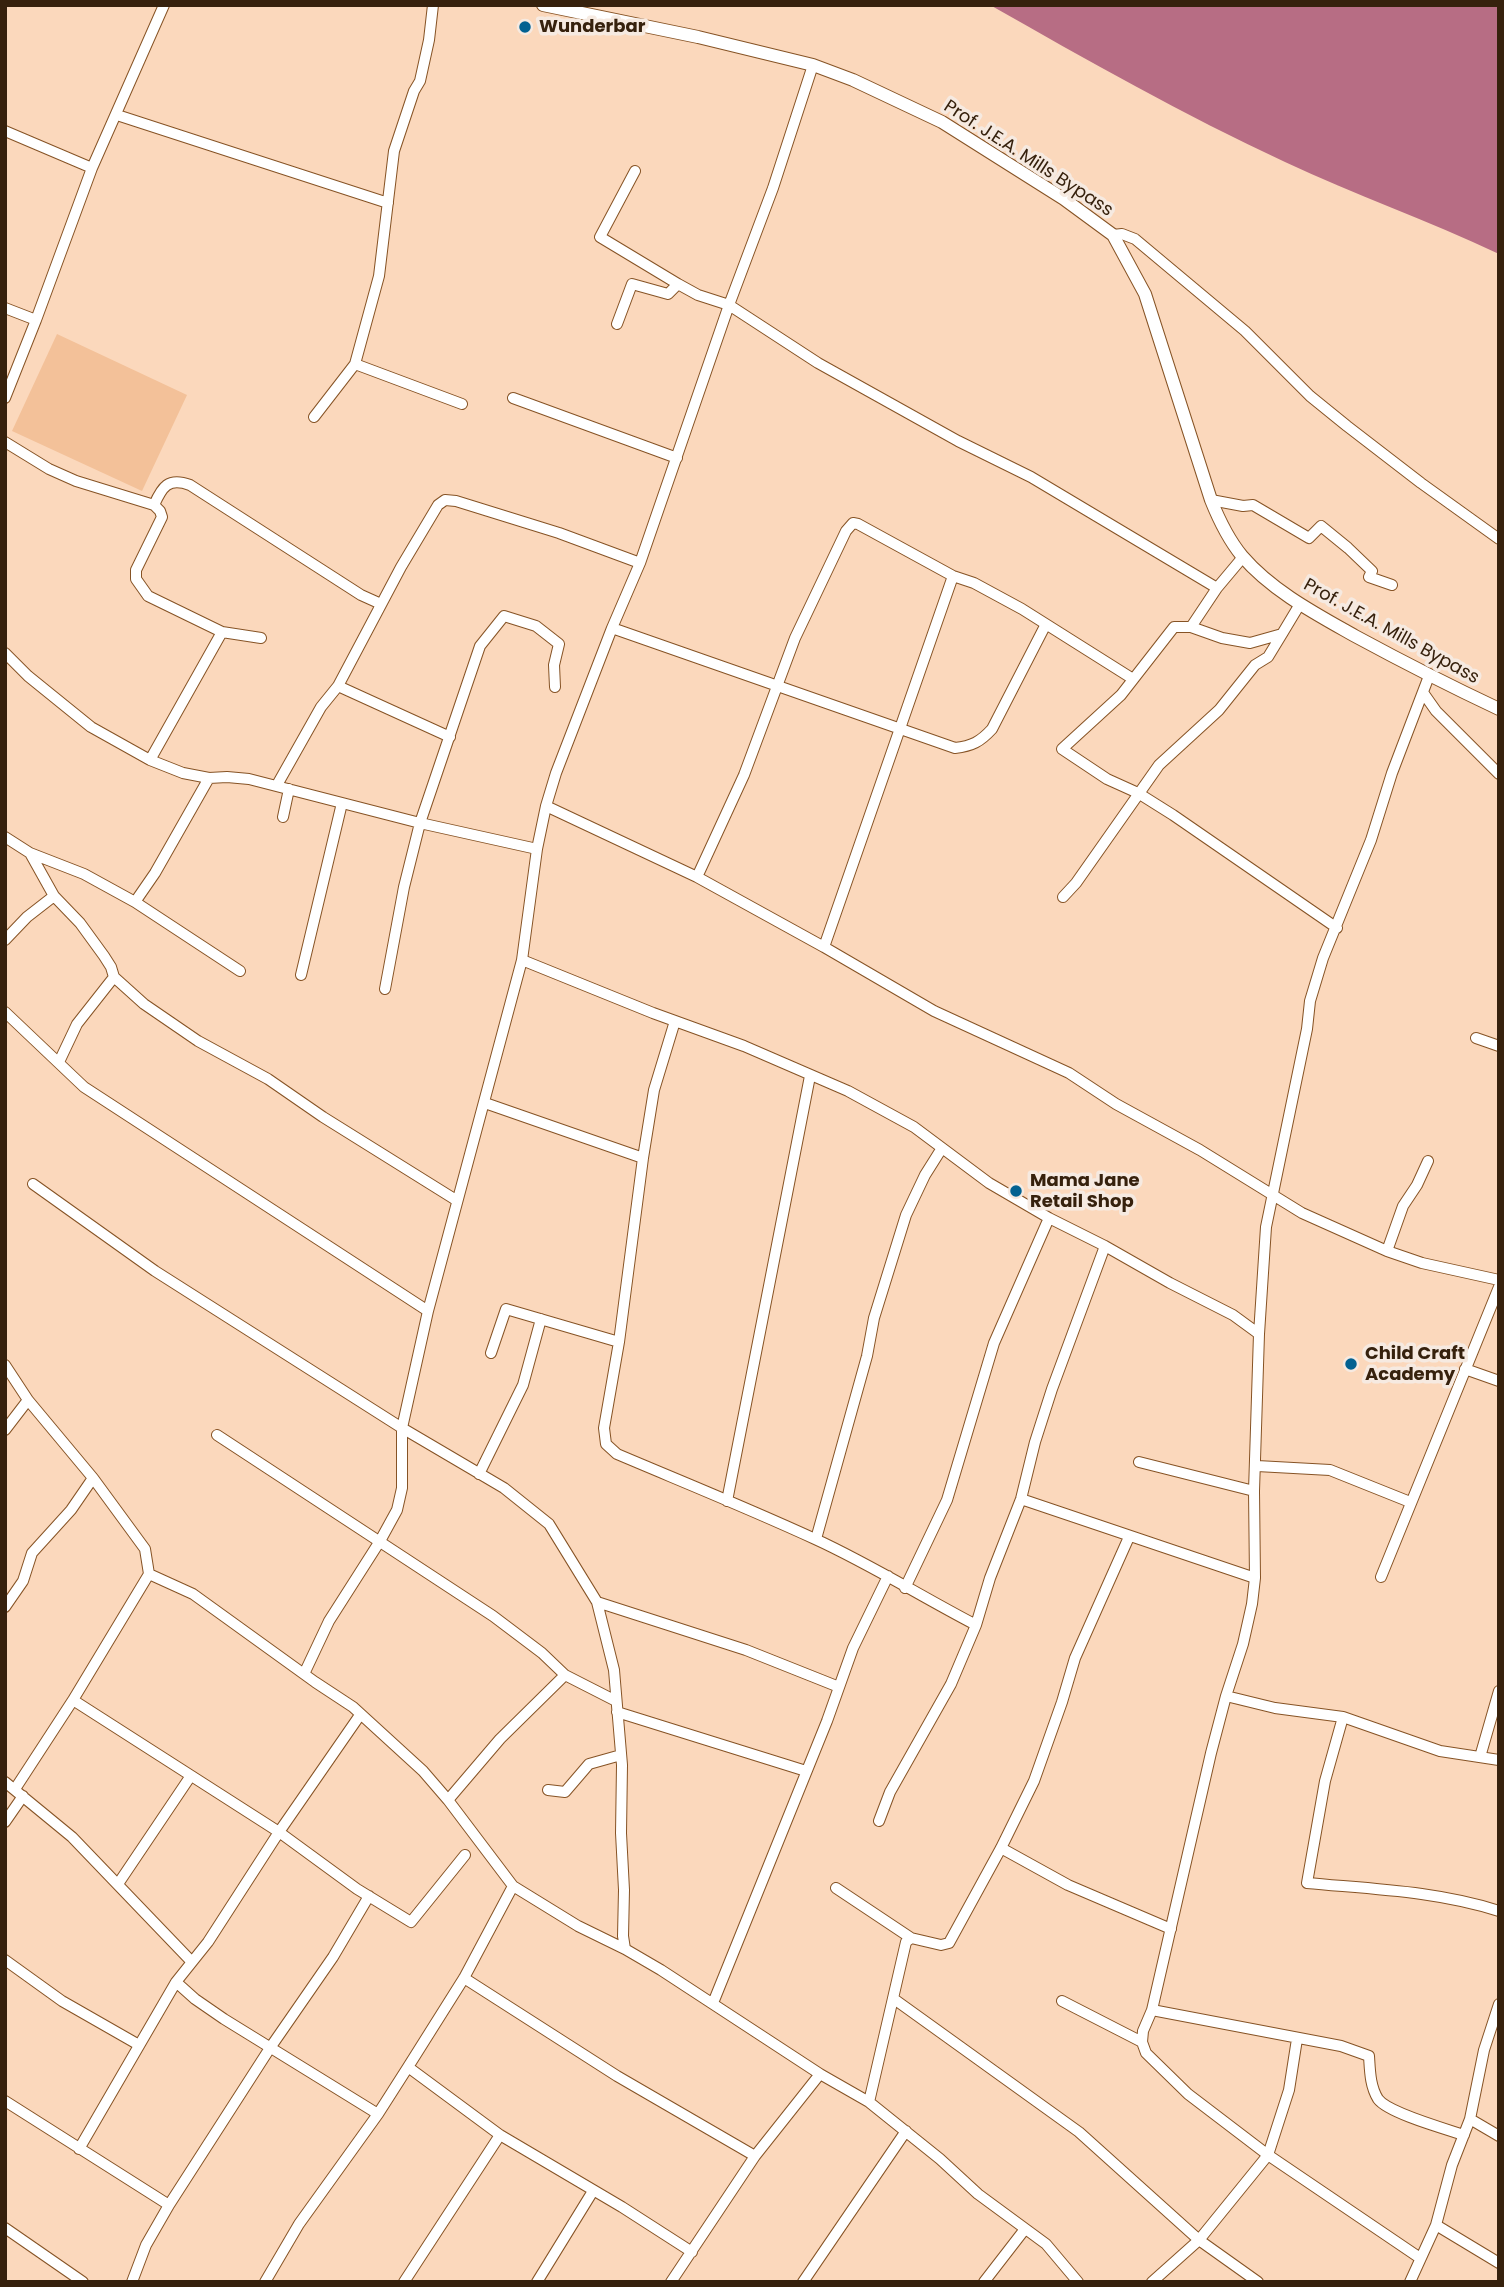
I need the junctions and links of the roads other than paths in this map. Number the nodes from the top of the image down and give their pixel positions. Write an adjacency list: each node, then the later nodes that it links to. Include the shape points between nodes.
1 (164, 5): 5 (street)
2 (433, 5): 9 (street, via 420,80 394,151)
3 (543, 5): 4 (street, Prof. J.E.A. Mills Bypass)
4 (813, 65): 10 (street, Prof. J.E.A. Mills Bypass, via 942,122); 12 (street)
5 (117, 115): 7 (street); 9 (street)
6 (5, 131): 7 (street)
7 (92, 168): 14 (street)
8 (635, 171): 11 (street, via 600,237)
9 (388, 203): 16 (street, via 379,276)
10 (1113, 235): 23 (street, Prof. J.E.A. Mills Bypass, via 1145,294); 25 (street, via 1135,239 1245,331 1310,396)
11 (678, 284): 12 (street); 15 (street, via 668,294 632,284)
12 (729, 304): 22 (street); 30 (street, via 830,369 1031,477)
13 (5, 308): 14 (street)
14 (36, 320): 17 (street)
15 (617, 324)
16 (355, 364): 19 (street); 20 (street)
17 (5, 398)
18 (513, 398): 22 (street)
19 (462, 404)
20 (314, 417)
21 (5, 442): 24 (street, via 76,481)
22 (677, 458): 27 (street)
23 (1211, 500): 26 (street, Prof. J.E.A. Mills Bypass, via 1224,531); 29 (street, via 1253,505 1309,538 1321,526 1372,571 1370,577)
24 (154, 505): 31 (street, via 169,484 180,481 190,485); 36 (street, via 162,517 136,579 148,596)
25 (1499, 538)
26 (1243, 557): 30 (street); 32 (street, Prof. J.E.A. Mills Bypass)
27 (640, 564): 31 (street, via 559,533 445,500); 35 (street)
28 (953, 576): 33 (street, via 986,589); 43 (street, via 853,523 795,638); 47 (street)
29 (1392, 585)
30 (1217, 587): 34 (street)
31 (381, 604): 42 (street)
32 (1300, 604): 37 (street); 40 (street, Prof. J.E.A. Mills Bypass)
33 (1045, 626): 41 (street); 47 (street, via 1000,715 982,740 955,748)
34 (1191, 627): 37 (street, via 1250,643); 41 (street, via 1174,627)
35 (612, 628): 43 (street); 56 (street)
36 (222, 632): 38 (street); 49 (street)
37 (1282, 634): 54 (street, via 1268,657 1159,765)
38 (261, 638)
39 (5, 653): 49 (street, via 91,727)
40 (1430, 677): 45 (street); 46 (street, Prof. J.E.A. Mills Bypass)
41 (1133, 679): 54 (street, via 1062,749)
42 (338, 686): 48 (street); 52 (street)
43 (778, 686): 47 (street); 62 (street)
44 (555, 687): 48 (street, via 559,644 536,625 504,616 480,646)
45 (1424, 694): 50 (street); 66 (street)
46 (1499, 709)
47 (898, 729): 68 (street)
48 (450, 737): 58 (street)
49 (150, 760): 51 (street)
50 (1499, 774)
51 (208, 778): 52 (street, via 227,776); 65 (street)
52 (277, 785): 53 (street)
53 (289, 789): 55 (street); 57 (street)
54 (1138, 793): 64 (street); 66 (street)
55 (342, 803): 58 (street); 71 (street)
56 (546, 806): 60 (street); 62 (street)
57 (283, 817)
58 (420, 823): 60 (street); 73 (street)
59 (5, 837): 61 (street)
60 (537, 849): 69 (street)
61 (30, 853): 63 (street); 65 (street, via 84,874)
62 (697, 877): 68 (street)
63 (54, 896): 67 (street); 72 (street, via 80,923)
64 (1063, 897)
65 (135, 902): 70 (street)
66 (1337, 928): 85 (street, via 1310,1000)
67 (5, 940)
68 (824, 947): 85 (street, via 934,1010 1069,1073)
69 (522, 960): 75 (street); 80 (street)
70 (240, 971)
71 (301, 975)
72 (114, 977): 78 (street, via 77,1024); 86 (street, via 198,1041 268,1079)
73 (385, 989)
74 (5, 1012): 78 (street)
75 (675, 1021): 79 (street); 82 (street, via 654,1090)
76 (1476, 1038): 77 (street)
77 (1499, 1046)
78 (60, 1062): 92 (street, via 85,1087)
79 (810, 1076): 81 (street, via 915,1127); 110 (street)
80 (485, 1103): 82 (street); 86 (street)
81 (942, 1148): 87 (street, via 989,1184); 113 (street, via 906,1215)
82 (643, 1158): 95 (street)
83 (1428, 1161): 89 (street, via 1403,1206)
84 (33, 1184): 101 (street, via 155,1271)
85 (1274, 1196): 89 (street); 94 (street, via 1266,1227)
86 (456, 1200): 92 (street)
87 (1049, 1219): 88 (street); 119 (street, via 994,1343 947,1500)
88 (1105, 1246): 94 (street, via 1233,1315); 109 (street, via 1052,1389)
89 (1387, 1251): 90 (street)
90 (1499, 1280)
91 (1499, 1287): 98 (street)
92 (428, 1311): 101 (street)
93 (541, 1319): 95 (street); 96 (street, via 506,1309); 106 (street, via 523,1385)
94 (1259, 1334): 105 (street)
95 (619, 1342): 110 (street, via 604,1428 606,1444 617,1454)
96 (491, 1353)
97 (5, 1364): 100 (street)
98 (1465, 1369): 99 (street); 111 (street)
99 (1499, 1381)
100 (28, 1400): 102 (street); 107 (street)
101 (402, 1428): 106 (street); 114 (street, via 402,1488 397,1510)
102 (5, 1430)
103 (217, 1435): 114 (street)
104 (1139, 1462): 108 (street)
105 (1257, 1466): 108 (street); 111 (street, via 1330,1470)
106 (479, 1474): 120 (street, via 549,1524)
107 (93, 1478): 115 (street, via 145,1549); 121 (street, via 32,1553 23,1581)
108 (1254, 1491): 118 (street)
109 (1021, 1499): 112 (street); 122 (street)
110 (727, 1501): 113 (street)
111 (1410, 1502): 117 (street)
112 (1129, 1537): 118 (street); 143 (street, via 1075,1658 1034,1781)
113 (816, 1539): 116 (street)
114 (380, 1541): 123 (street, via 329,1621); 124 (street, via 493,1616)
115 (149, 1574): 123 (street, via 193,1594); 128 (street)
116 (888, 1576): 119 (street); 125 (street)
117 (1381, 1577)
118 (1255, 1578): 127 (street, via 1243,1644)
119 (905, 1588): 122 (street)
120 (597, 1602): 125 (street, via 746,1650); 129 (street, via 614,1670)
121 (5, 1607)
122 (976, 1625): 140 (street, via 951,1685 890,1792)
123 (304, 1674): 130 (street)
124 (565, 1675): 129 (street); 139 (street, via 500,1739)
125 (839, 1687): 135 (street)
126 (1499, 1691): 133 (street)
127 (1226, 1696): 131 (street); 150 (street)
128 (72, 1700): 136 (street); 137 (street)
129 (616, 1707): 132 (street); 135 (street)
130 (360, 1715): 139 (street); 142 (street)
131 (1343, 1717): 133 (street, via 1440,1751); 149 (street, via 1325,1781 1307,1883 1415,1893)
132 (621, 1755): 138 (street, via 589,1764 565,1792); 152 (street)
133 (1480, 1756): 134 (street)
134 (1499, 1760)
135 (806, 1771): 159 (street)
136 (190, 1777): 142 (street); 145 (street)
137 (14, 1789): 141 (street); 145 (street, via 72,1837)
138 (548, 1790)
139 (448, 1800): 146 (street)
140 (879, 1821)
141 (5, 1822)
142 (279, 1832): 148 (street); 154 (street)
143 (1001, 1848): 150 (street, via 1068,1885); 151 (street, via 949,1943)
144 (465, 1855): 148 (street, via 411,1922)
145 (118, 1884): 154 (street)
146 (513, 1886): 152 (street); 155 (street)
147 (836, 1888): 151 (street)
148 (369, 1896): 165 (street)
149 (1499, 1911)
150 (1171, 1929): 161 (street)
151 (911, 1938): 157 (street, via 906,1942)
152 (625, 1949): 159 (street)
153 (5, 1960): 164 (street, via 62,2001)
154 (191, 1961): 156 (street)
155 (464, 1978): 166 (street); 178 (street, via 617,2076)
156 (176, 1982): 164 (street); 165 (street, via 204,2006)
157 (894, 1999): 169 (street); 184 (street, via 1079,2132)
158 (1062, 2001): 163 (street)
159 (713, 2003): 167 (street)
160 (1499, 2004): 171 (street)
161 (1152, 2010): 162 (street); 163 (street)
162 (1297, 2039): 174 (street, via 1368,2056 1371,2083 1380,2102); 177 (street, via 1289,2090)
163 (1142, 2042): 177 (street, via 1146,2053 1188,2094)
164 (139, 2045): 176 (street)
165 (270, 2048): 170 (street); 180 (street)
166 (408, 2067): 170 (street); 173 (street)
167 (820, 2074): 169 (street); 178 (street)
168 (5, 2101): 176 (street)
169 (869, 2102): 172 (street)
170 (378, 2114): 190 (street, via 326,2185)
171 (1470, 2119): 174 (street); 175 (street)
172 (906, 2131): 183 (street); 194 (street)
173 (500, 2135): 179 (street); 191 (street)
174 (1464, 2135): 181 (street)
175 (1499, 2136)
176 (79, 2149): 180 (street)
177 (1268, 2155): 184 (street); 186 (street)
178 (755, 2156): 185 (street)
179 (593, 2191): 185 (street); 192 (street)
180 (169, 2205): 189 (street)
181 (1436, 2225): 186 (street); 187 (street)
182 (5, 2228): 188 (street)
183 (1025, 2229): 195 (street); 196 (street, via 1046,2244)
184 (1199, 2240): 197 (street); 198 (street)
185 (692, 2252): 193 (street)
186 (1420, 2258): 199 (street)
187 (1499, 2263)
188 (83, 2282)
189 (132, 2282)
190 (265, 2282)
191 (404, 2282)
192 (537, 2282)
193 (671, 2282)
194 (803, 2282)
195 (985, 2282)
196 (1078, 2282)
197 (1152, 2282)
198 (1258, 2282)
199 (1410, 2282)

